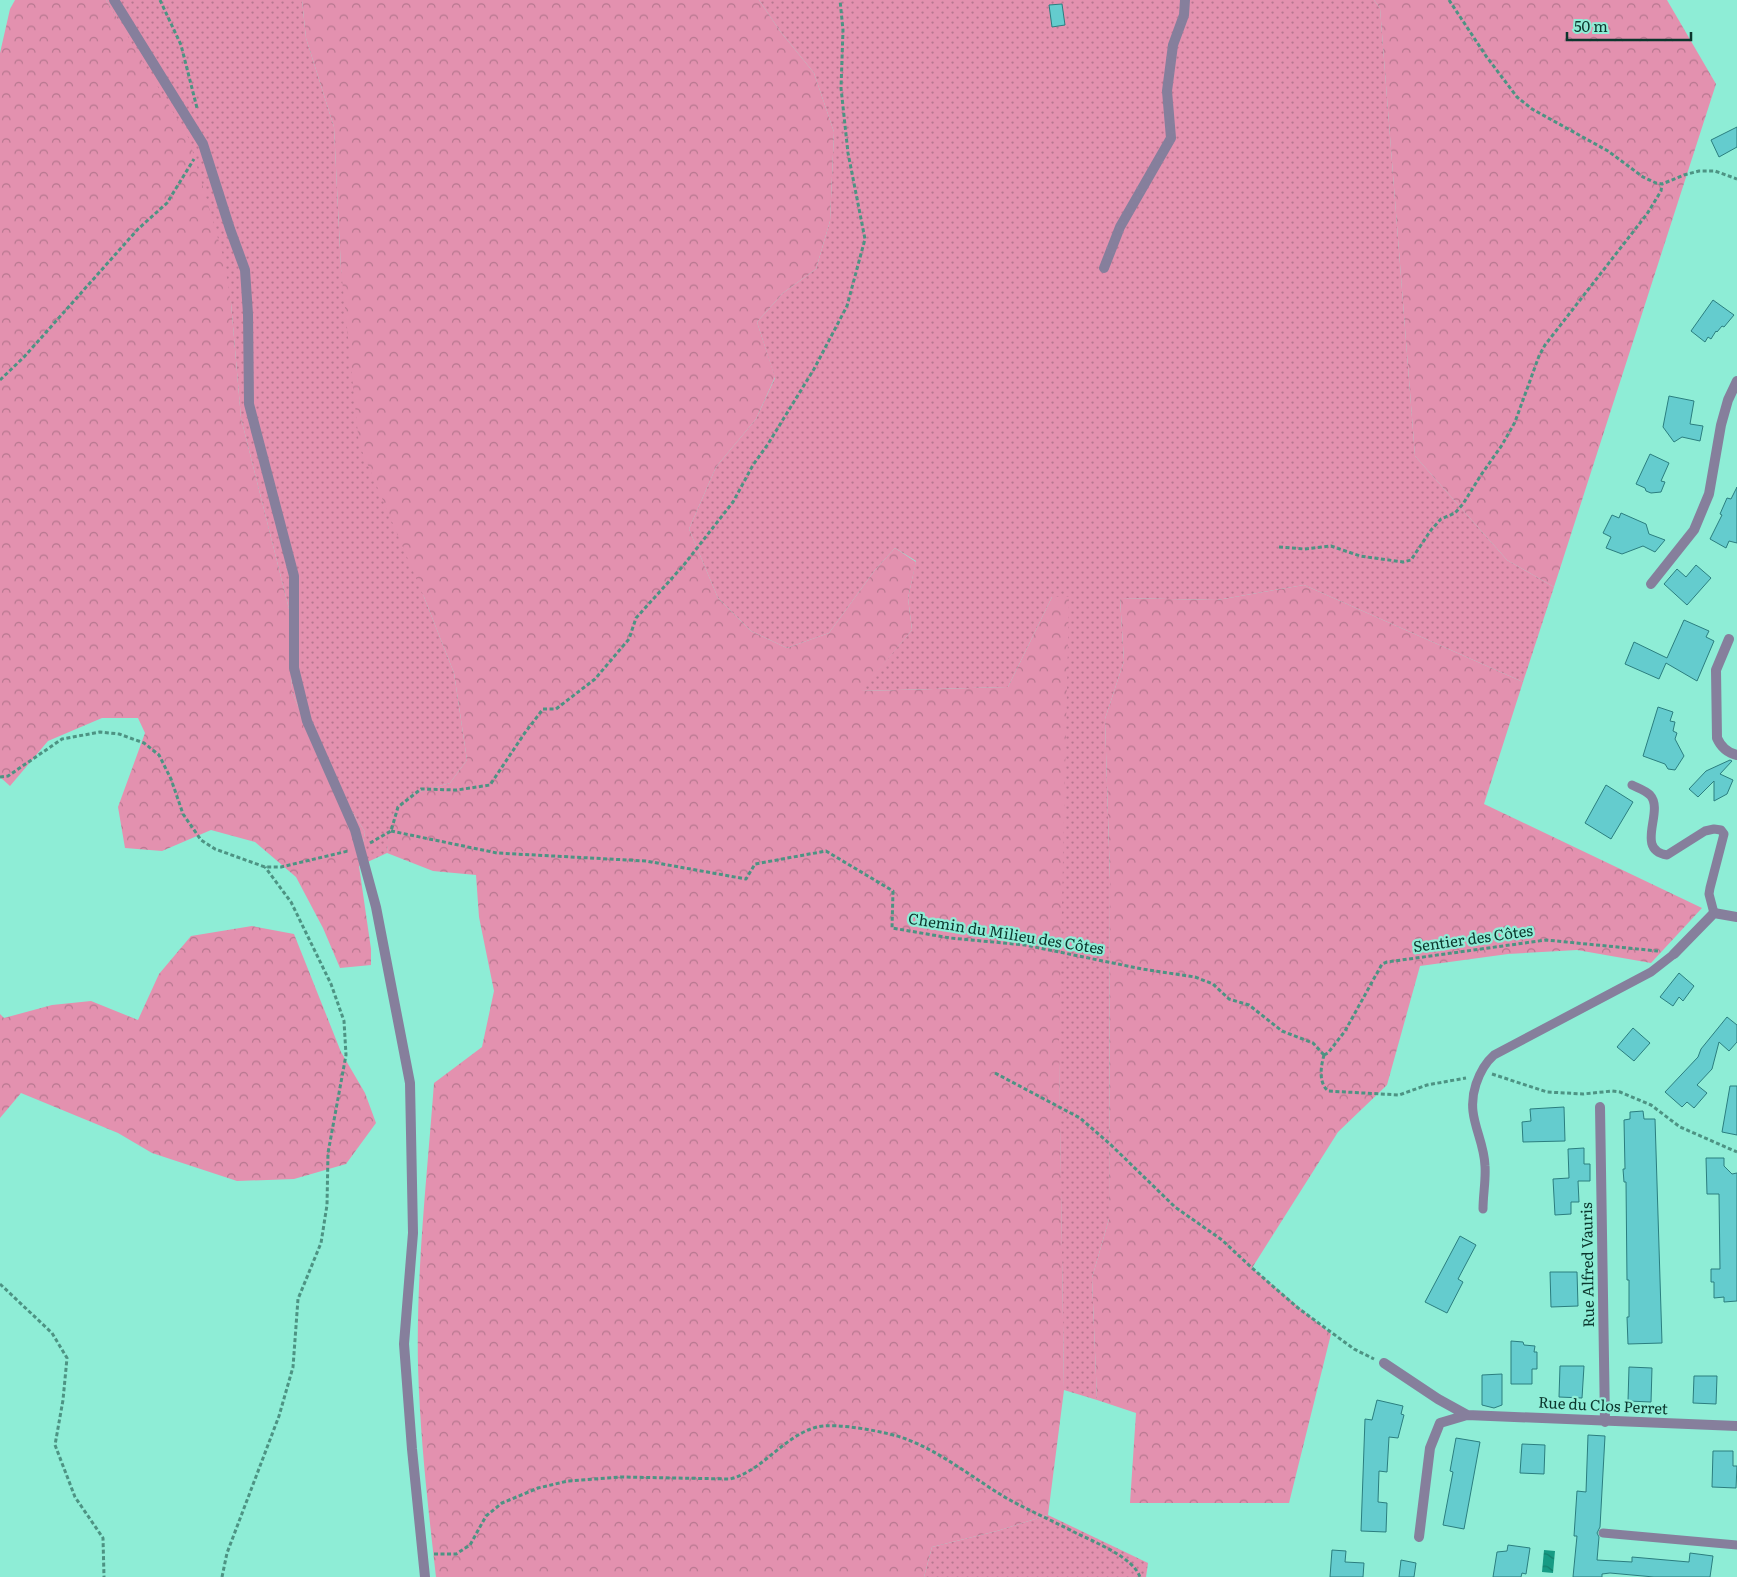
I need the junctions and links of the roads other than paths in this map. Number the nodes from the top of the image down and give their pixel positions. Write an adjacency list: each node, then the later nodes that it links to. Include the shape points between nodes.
1 (114, 0): 21 (street, via 203,144 245,270 250,404 294,576 294,668 307,721 354,830 376,907 410,1083 412,1233 404,1344)
2 (1185, 0): 3 (street, via 1184,15 1173,45 1167,92 1170,138 1120,227)
3 (1104, 268)
4 (1737, 381): 5 (street, via 1721,425 1709,494 1694,530)
5 (1651, 584)
6 (1729, 639): 7 (street, via 1716,670 1717,738 1721,746)
7 (1737, 755)
8 (1632, 785): 9 (lane, via 1653,800 1651,837 1656,851 1667,855 1705,831 1721,830 1724,834 1709,894)
9 (1714, 913): 10 (street); 11 (street)
10 (1737, 917)
11 (1674, 954): 13 (lane, via 1651,972 1494,1055 1487,1062 1472,1094 1471,1106 1485,1165)
12 (1600, 1107): 16 (street, Rue Alfred Vauris)
13 (1483, 1209)
14 (1384, 1363): 15 (street, Rue du Clos Perret)
15 (1467, 1415): 16 (street, Rue du Clos Perret); 19 (street, Rue du Clos Perret, via 1440,1423 1430,1448)
16 (1605, 1422): 17 (street, Rue du Clos Perret)
17 (1737, 1426)
18 (1603, 1533): 20 (lane)
19 (1419, 1537)
20 (1737, 1545)
21 (425, 1577)

